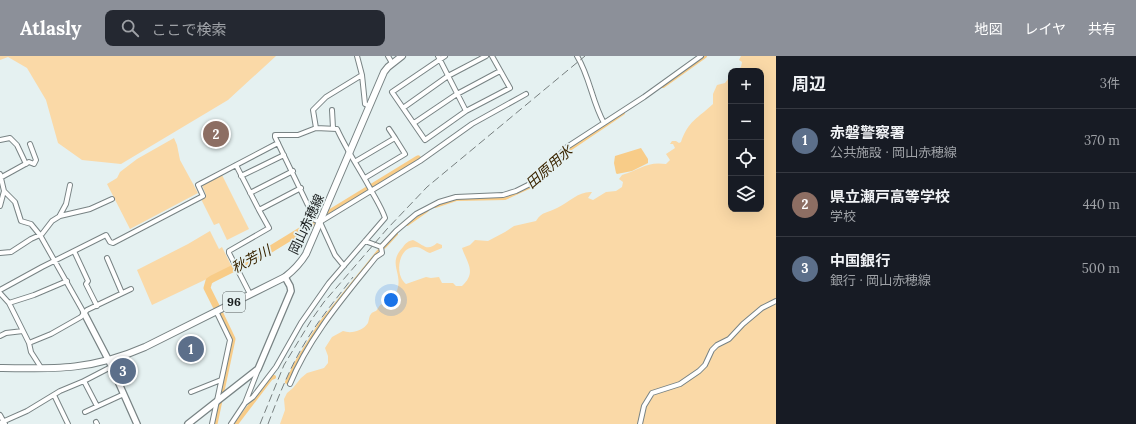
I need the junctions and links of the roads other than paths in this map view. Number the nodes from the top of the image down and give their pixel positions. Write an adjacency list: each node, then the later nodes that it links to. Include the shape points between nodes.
1 (357, 56): 12 (street)
2 (388, 56): 10 (street)
3 (402, 56): 10 (main road, 岡山赤穂線 / 96)
4 (445, 56): 9 (street)
5 (486, 56): 13 (street)
6 (492, 56): 11 (street)
7 (577, 56): 21 (street)
8 (701, 56): 21 (street)
9 (439, 58): 13 (street); 17 (street, via 392,92)
10 (392, 63): 16 (main road, 岡山赤穂線 / 96, via 384,72)
11 (500, 71): 14 (street); 19 (street, via 510,88)
12 (362, 75): 16 (street, via 365,104); 22 (street, via 326,97 313,110)
13 (448, 76): 14 (street); 17 (street)
14 (457, 94): 19 (street); 20 (street)
15 (526, 94): 40 (street, via 472,124 420,161)
16 (369, 106): 29 (main road, 岡山赤穂線 / 96)
17 (403, 108): 20 (street)
18 (332, 110): 23 (street)
19 (466, 112): 20 (street, via 425,140)
20 (414, 123)
21 (604, 123): 50 (street, via 567,147 528,185 502,196 456,197 439,202 416,214)
22 (316, 128): 23 (street); 27 (street, via 298,135 275,135)
23 (333, 128): 29 (street, via 337,128)
24 (389, 128): 25 (street)
25 (395, 138): 31 (street); 37 (street, via 405,154)
26 (0, 140): 32 (street, via 10,138)
27 (278, 143): 30 (street); 33 (street)
28 (30, 144): 32 (street, via 36,160 34,164)
29 (349, 151): 31 (street); 47 (main road, 岡山赤穂線 / 96)
30 (284, 155): 34 (street); 35 (street)
31 (356, 161): 37 (street)
32 (26, 164): 36 (street)
33 (236, 165): 35 (street); 51 (street, via 198,185 203,196 113,242 110,242 106,235)
34 (292, 171): 39 (street); 42 (street)
35 (241, 176): 42 (street)
36 (0, 177): 41 (street)
37 (365, 178): 40 (street)
38 (70, 185): 46 (street)
39 (301, 188): 45 (street); 47 (street, via 315,220)
40 (371, 190): 47 (street); 49 (street, via 385,218)
41 (4, 191): 44 (street); 48 (street, via 14,202 21,221 30,224)
42 (250, 193): 45 (street)
43 (112, 199): 46 (street, via 90,209)
44 (0, 206)
45 (259, 210): 63 (street, via 269,228 229,251)
46 (60, 216): 48 (street)
47 (320, 222): 56 (street); 58 (main road, 岡山赤穂線 / 96, via 302,260)
48 (40, 235): 52 (street, via 11,252); 55 (street)
49 (365, 241): 50 (street); 53 (street)
50 (381, 247): 78 (street, via 382,253 376,257 317,334)
51 (74, 251): 55 (street); 66 (street)
52 (0, 253)
53 (353, 254): 56 (street); 57 (street)
54 (107, 258): 62 (street)
55 (56, 261): 59 (street); 61 (street)
56 (340, 262): 57 (street)
57 (344, 266): 83 (street, via 301,323 276,367 254,397)
58 (285, 277): 63 (main road, 岡山赤穂線 / 96); 75 (street, via 290,291)
59 (67, 281): 65 (street); 68 (street)
60 (132, 289): 62 (street)
61 (0, 292): 65 (street)
62 (122, 293): 66 (street)
63 (250, 294): 67 (main road, 岡山赤穂線 / 96)
64 (776, 301): 93 (street, via 762,308 742,324 730,339 717,345 699,371 680,384 652,393 644,406)
65 (9, 303): 69 (street)
66 (97, 306): 68 (street)
67 (216, 311): 72 (main road, 岡山赤穂線 / 96); 76 (street, via 230,340)
68 (84, 313): 71 (street, via 51,334); 72 (street)
69 (23, 330): 70 (street); 71 (street)
70 (0, 336)
71 (29, 342): 74 (street)
72 (110, 364): 74 (main road, 岡山赤穂線 / 96); 77 (street); 80 (street)
73 (0, 368): 74 (main road, 岡山赤穂線 / 96)
74 (40, 369)
75 (258, 370): 82 (street); 83 (street)
76 (221, 380): 79 (street); 82 (street)
77 (84, 381): 81 (street); 84 (street)
78 (290, 384)
79 (191, 392)
80 (124, 394): 84 (street); 89 (street)
81 (54, 395): 87 (street); 88 (street)
82 (220, 399): 90 (street); 91 (street)
83 (245, 403): 92 (street)
84 (97, 406): 85 (street)
85 (85, 412)
86 (0, 414): 87 (street)
87 (3, 423)
88 (68, 424)
89 (138, 424)
90 (188, 424)
91 (212, 424)
92 (232, 424)
93 (640, 424)

